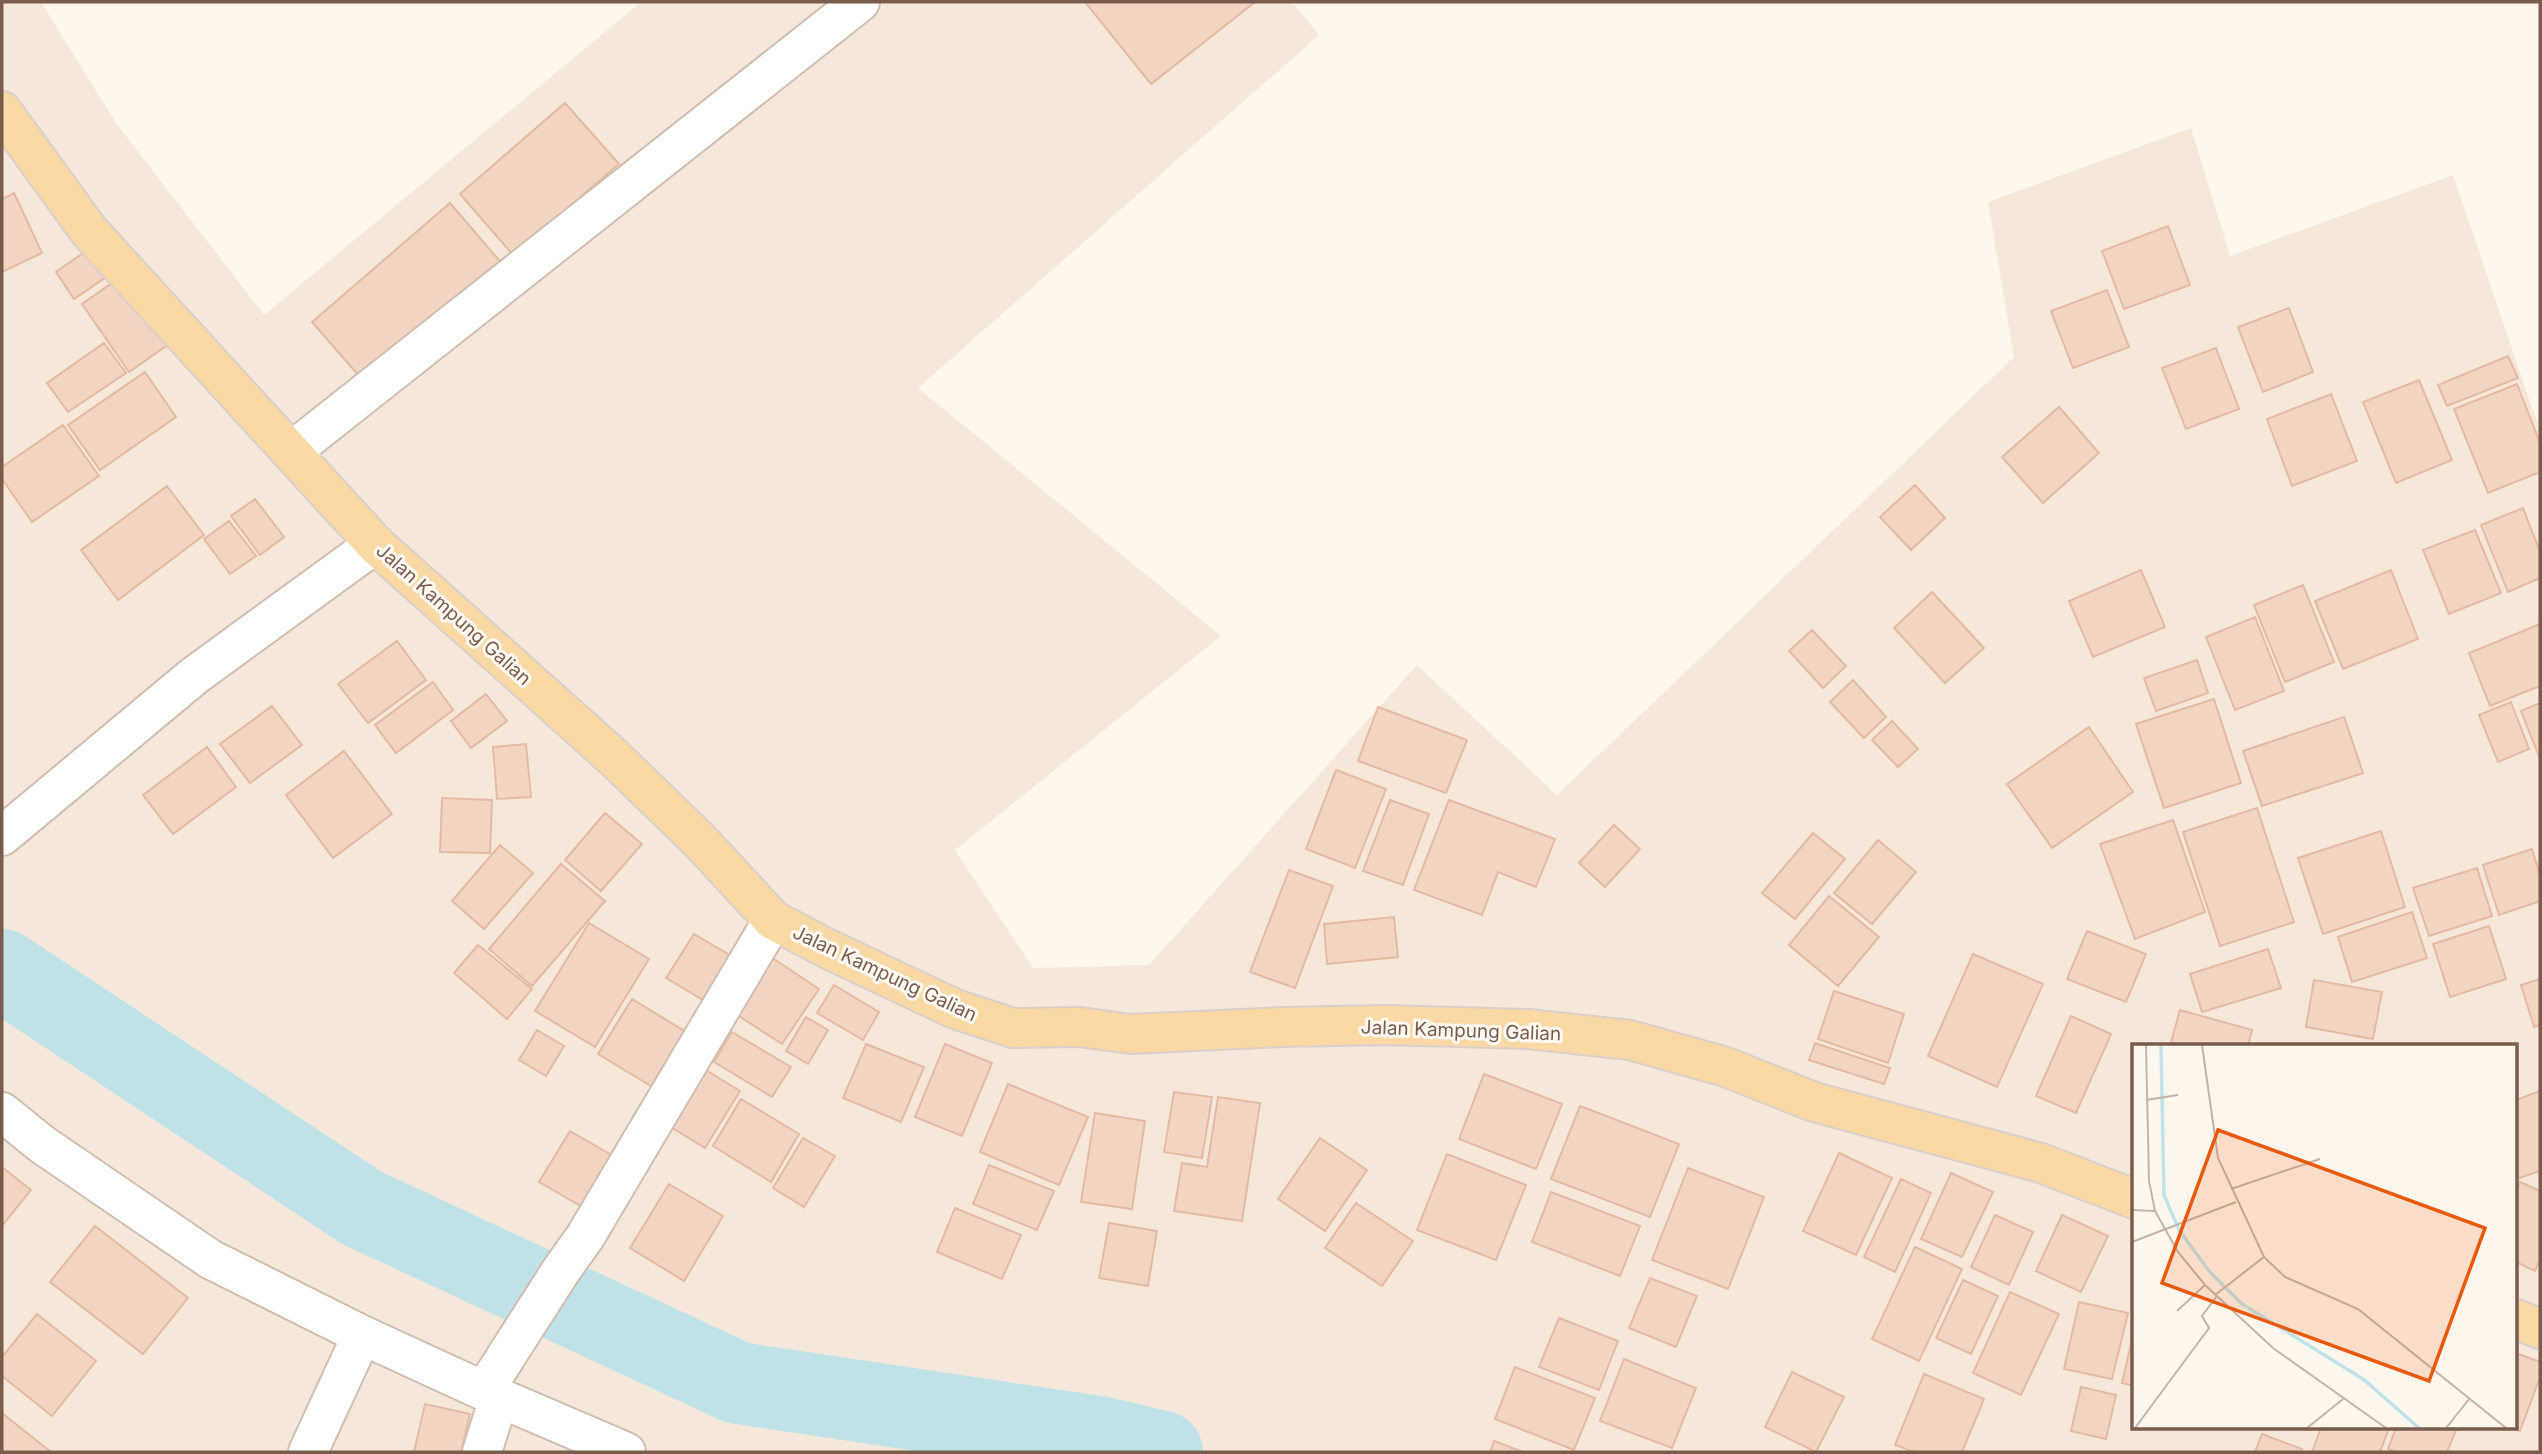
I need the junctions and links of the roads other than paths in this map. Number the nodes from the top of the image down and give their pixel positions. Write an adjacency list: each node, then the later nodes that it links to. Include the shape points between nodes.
1 (860, 2): 3 (street)
2 (2, 111): 3 (main road, Jalan Kampung Galian, via 89,232)
3 (292, 451): 4 (main road, Jalan Kampung Galian)
4 (375, 544): 5 (street, via 194,676); 6 (main road, Jalan Kampung Galian, via 611,755)
5 (2, 836)
6 (773, 920): 8 (main road, Jalan Kampung Galian, via 955,1009 1013,1028 1079,1027 1131,1034 1385,1025 1528,1029 1630,1041 1726,1066 1814,1102 2041,1163); 12 (street)
7 (2, 1112): 11 (street, via 210,1259)
8 (2132, 1198)
9 (2518, 1319): 10 (main road)
10 (2540, 1329)
11 (362, 1335): 12 (street); 13 (street)
12 (494, 1385): 14 (street); 15 (street)
13 (308, 1452)
14 (482, 1452)
15 (626, 1452)

